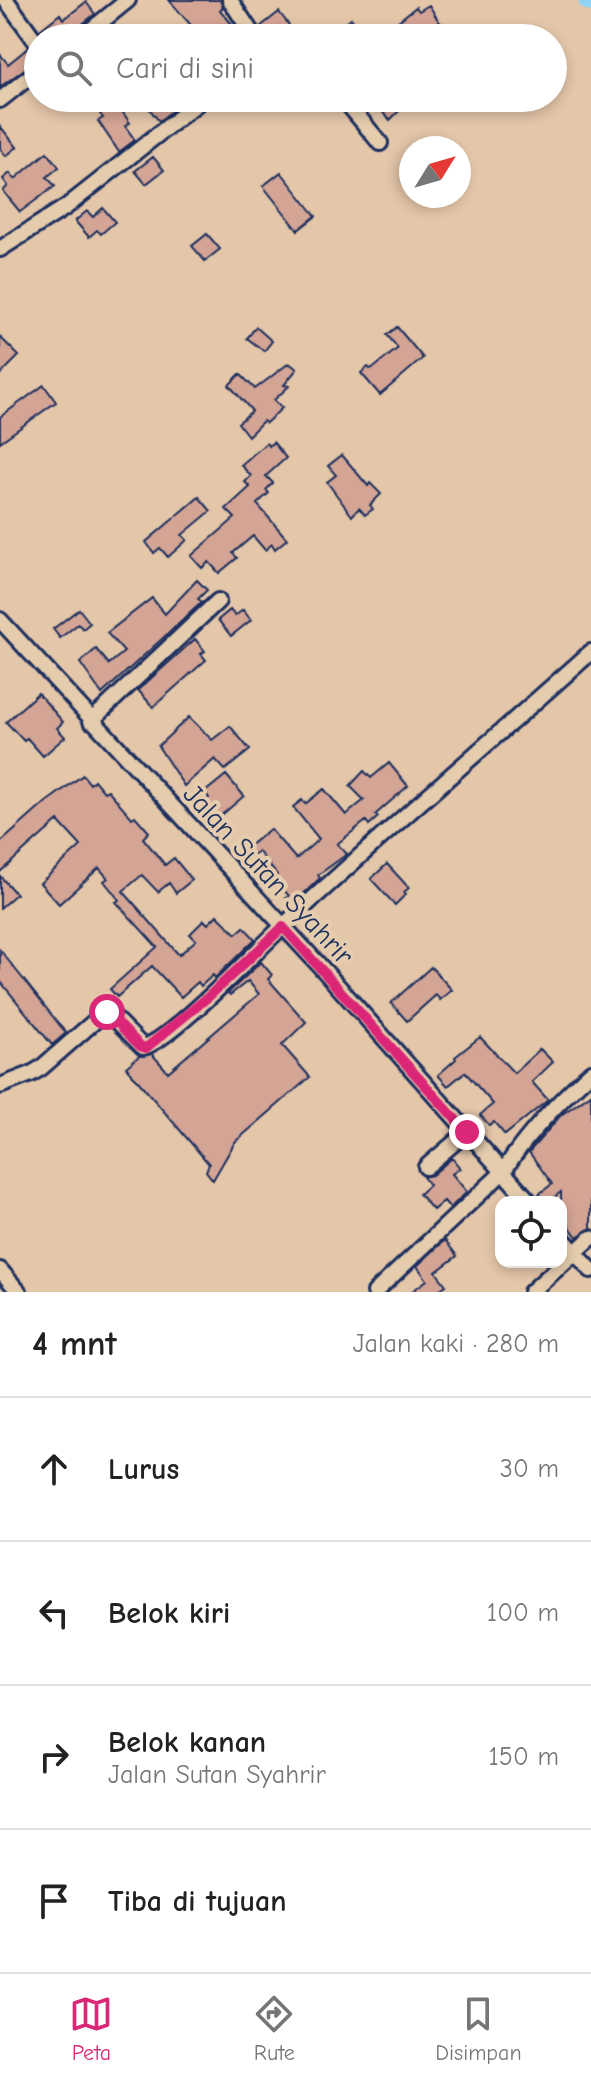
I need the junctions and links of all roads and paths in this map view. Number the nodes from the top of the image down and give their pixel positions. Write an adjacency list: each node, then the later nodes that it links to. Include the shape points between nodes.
1 (6, 0): 6 (street)
2 (128, 0): 4 (street)
3 (230, 0): 5 (street)
4 (98, 24)
5 (246, 24)
6 (24, 25)
7 (24, 81): 8 (street)
8 (0, 100)
9 (186, 112): 12 (street, via 66,207)
10 (355, 112): 11 (street)
11 (380, 143)
12 (0, 249)
13 (218, 601): 16 (street)
14 (0, 620): 16 (street, Jalan Sutan Syahrir)
15 (591, 652): 17 (street)
16 (91, 721): 17 (street, Jalan Sutan Syahrir)
17 (283, 927): 19 (street, via 149,1046 140,1046 104,1013 41,1068); 20 (street, Jalan Sutan Syahrir)
18 (591, 1072): 22 (street, via 551,1111)
19 (0, 1086)
20 (467, 1132): 21 (street); 22 (street, Jalan Sutan Syahrir)
21 (426, 1167)
22 (504, 1171): 23 (street, Jalan Sutan Syahrir); 30 (street)
23 (525, 1196)
24 (591, 1238): 26 (street)
25 (567, 1244): 26 (street)
26 (574, 1252): 28 (street); 31 (street)
27 (0, 1270): 29 (street)
28 (591, 1270)
29 (19, 1292)
30 (375, 1292)
31 (531, 1292)

